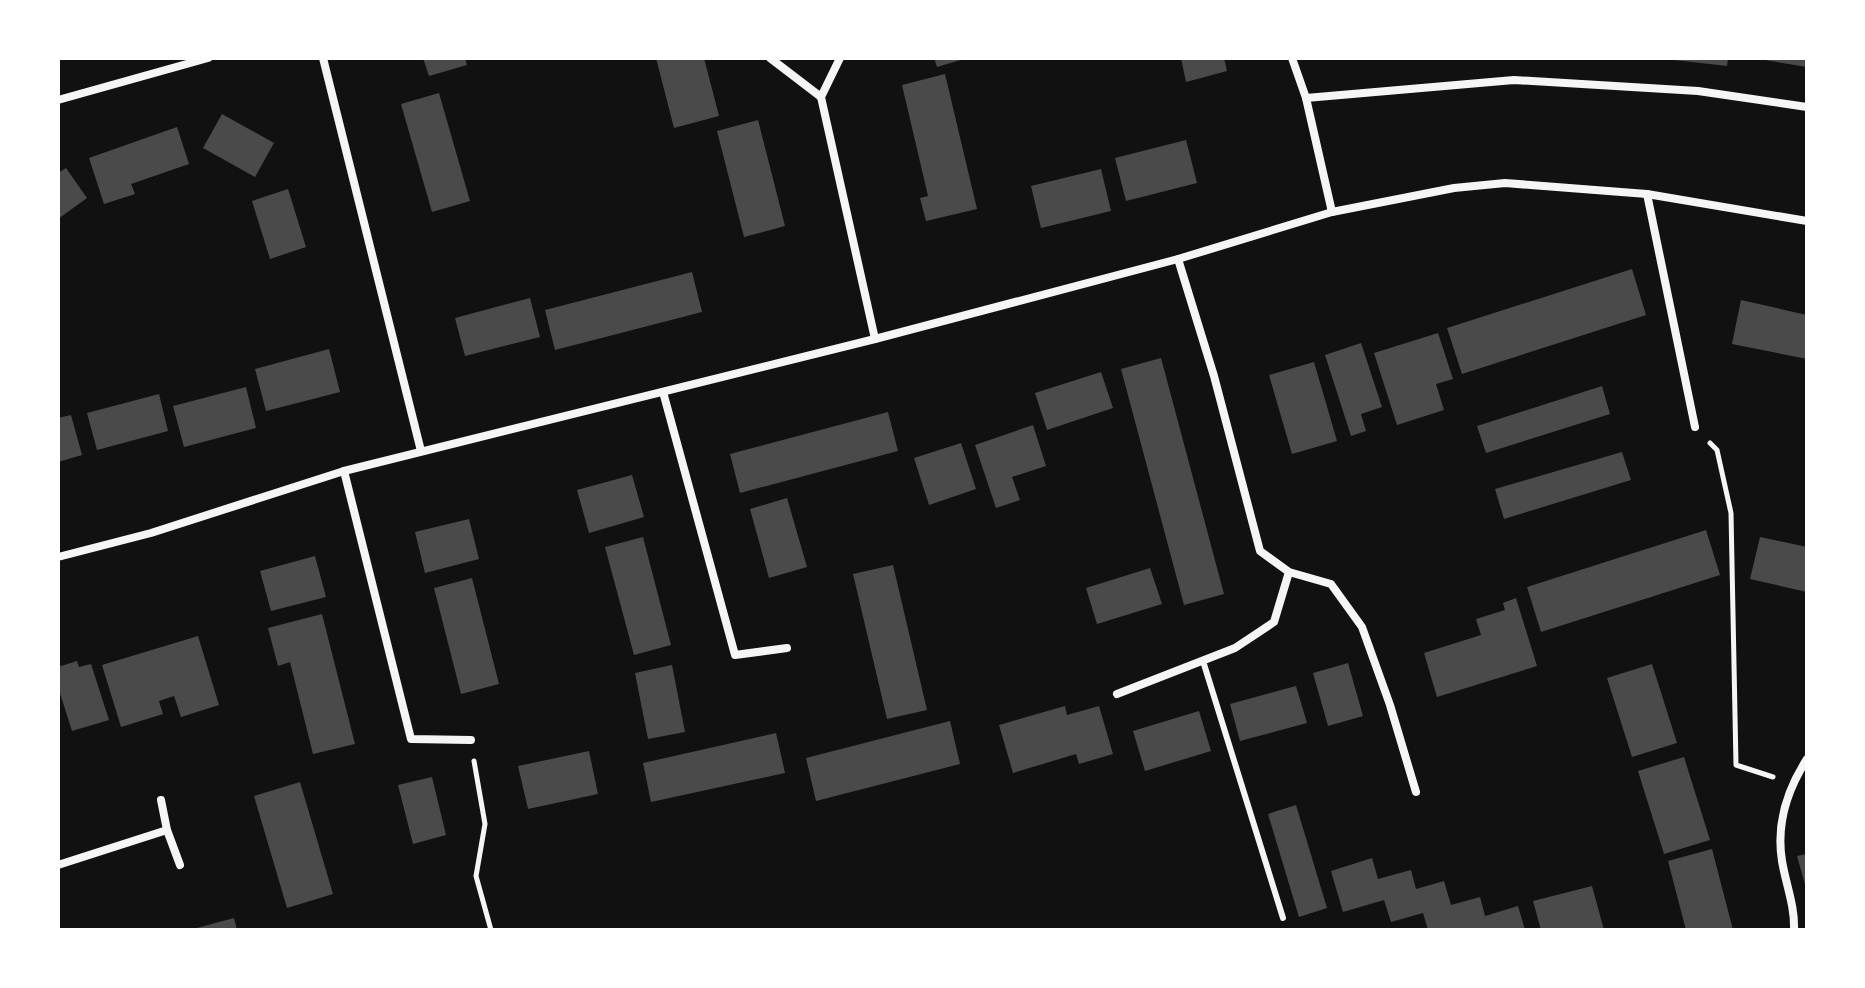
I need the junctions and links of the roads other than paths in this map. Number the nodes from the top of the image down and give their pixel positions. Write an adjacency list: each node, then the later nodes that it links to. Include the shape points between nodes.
1 (208, 58): 8 (street)
2 (323, 58): 17 (street)
3 (770, 58): 6 (street)
4 (840, 58): 6 (street)
5 (1292, 58): 7 (street)
6 (821, 97): 14 (street)
7 (1306, 98): 9 (street, via 1514,80 1698,91); 11 (street)
8 (58, 100)
9 (1807, 107)
10 (1647, 194): 11 (street, via 1505,183); 12 (street); 16 (street)
11 (1332, 212): 13 (street)
12 (1807, 221)
13 (1178, 259): 14 (street); 20 (street, via 1260,551)
14 (875, 339): 15 (street)
15 (663, 392): 17 (street); 21 (street, via 735,655)
16 (1695, 427)
17 (421, 451): 18 (street)
18 (344, 471): 19 (street); 24 (street, via 411,739)
19 (58, 557)
20 (1289, 572): 22 (street, via 1274,622 1235,648); 26 (street, via 1331,584 1362,627)
21 (787, 648)
22 (1203, 661): 23 (street); 31 (lane)
23 (1117, 694)
24 (471, 740)
25 (1807, 759): 32 (street, via 1782,814 1782,859)
26 (1416, 792)
27 (161, 800): 28 (street)
28 (167, 830): 29 (street); 30 (street)
29 (58, 865)
30 (180, 865)
31 (1283, 918)
32 (1794, 930)

